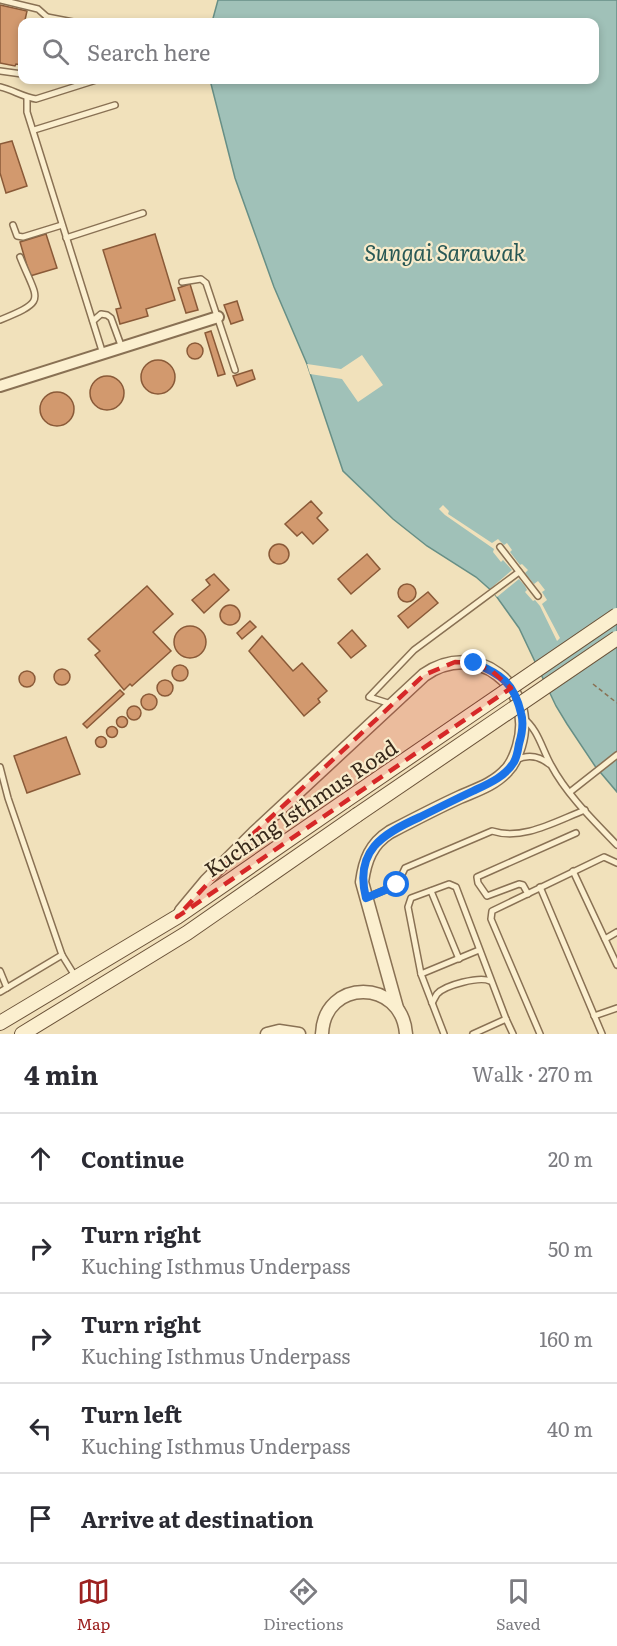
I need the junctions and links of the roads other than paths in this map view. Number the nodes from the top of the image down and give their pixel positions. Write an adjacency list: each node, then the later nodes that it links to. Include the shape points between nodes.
1 (1, 0): 2 (lane, via 38,9)
2 (45, 18)
3 (0, 71): 4 (lane)
4 (18, 73)
5 (83, 84): 7 (lane, via 36,99)
6 (0, 87): 7 (lane)
7 (27, 98): 9 (lane)
8 (115, 105): 9 (lane)
9 (34, 130): 12 (lane)
10 (143, 213): 13 (lane)
11 (13, 225): 12 (lane, via 17,236 23,237)
12 (62, 225): 13 (lane)
13 (66, 238): 18 (lane)
14 (20, 257): 17 (lane, via 36,297 34,304)
15 (182, 282): 16 (lane, via 201,279)
16 (218, 317): 19 (street); 21 (lane)
17 (0, 320)
18 (93, 321): 19 (lane, via 101,315 111,318); 20 (lane)
19 (122, 348): 20 (street)
20 (103, 354): 22 (street)
21 (235, 370)
22 (1, 383)
23 (500, 547): 24 (lane)
24 (519, 572): 25 (lane); 28 (lane, via 414,650 369,697)
25 (538, 596)
26 (617, 615): 46 (main road, Kuching Isthmus Road, bridge)
27 (617, 638): 66 (main road, Kuching Isthmus Road, bridge, via 187,933)
28 (391, 704): 29 (street, via 435,667 474,663 505,679 517,696); 46 (street, via 206,880)
29 (522, 717): 31 (street, via 522,736); 32 (lane, via 531,723)
30 (617, 755): 34 (lane)
31 (514, 762): 32 (lane, via 524,756); 45 (street, via 497,780 381,838 365,864 362,882)
32 (550, 765): 34 (lane)
33 (0, 767): 35 (lane)
34 (570, 792): 37 (lane)
35 (8, 798): 36 (lane); 50 (lane)
36 (0, 801)
37 (585, 810): 39 (lane); 45 (lane, via 524,833 492,831 405,868 397,885)
38 (576, 833): 44 (lane, via 477,877 487,897 519,884)
39 (617, 845)
40 (617, 864): 41 (lane, via 604,857)
41 (573, 871): 42 (lane); 48 (lane)
42 (540, 888): 44 (lane); 62 (lane)
43 (431, 891): 49 (lane, via 449,884 456,888); 51 (lane); 54 (lane, via 408,902)
44 (528, 894): 74 (lane, via 492,911 491,919)
45 (366, 898): 60 (street)
46 (177, 917): 55 (main road, Kuching Isthmus Road)
47 (617, 932): 48 (lane)
48 (605, 939): 52 (lane)
49 (479, 950): 51 (lane); 56 (lane)
50 (62, 955): 55 (lane); 57 (lane)
51 (459, 959): 54 (lane)
52 (617, 965)
53 (0, 971): 57 (lane)
54 (421, 974): 59 (lane)
55 (76, 977): 64 (main road, Kuching Isthmus Road)
56 (490, 981): 59 (lane, via 483,978 462,983 438,993); 63 (lane)
57 (7, 988): 58 (lane)
58 (0, 992)
59 (432, 1003): 71 (lane)
60 (397, 1008): 69 (street, via 379,994 346,995 329,1010); 70 (street)
61 (617, 1008): 62 (lane)
62 (594, 1016): 75 (lane)
63 (506, 1019): 65 (lane); 73 (lane)
64 (0, 1023)
65 (489, 1031): 72 (lane)
66 (22, 1034)
67 (267, 1034): 68 (street)
68 (299, 1034)
69 (321, 1034)
70 (406, 1034)
71 (444, 1034)
72 (473, 1034)
73 (513, 1034)
74 (540, 1034)
75 (602, 1034)

